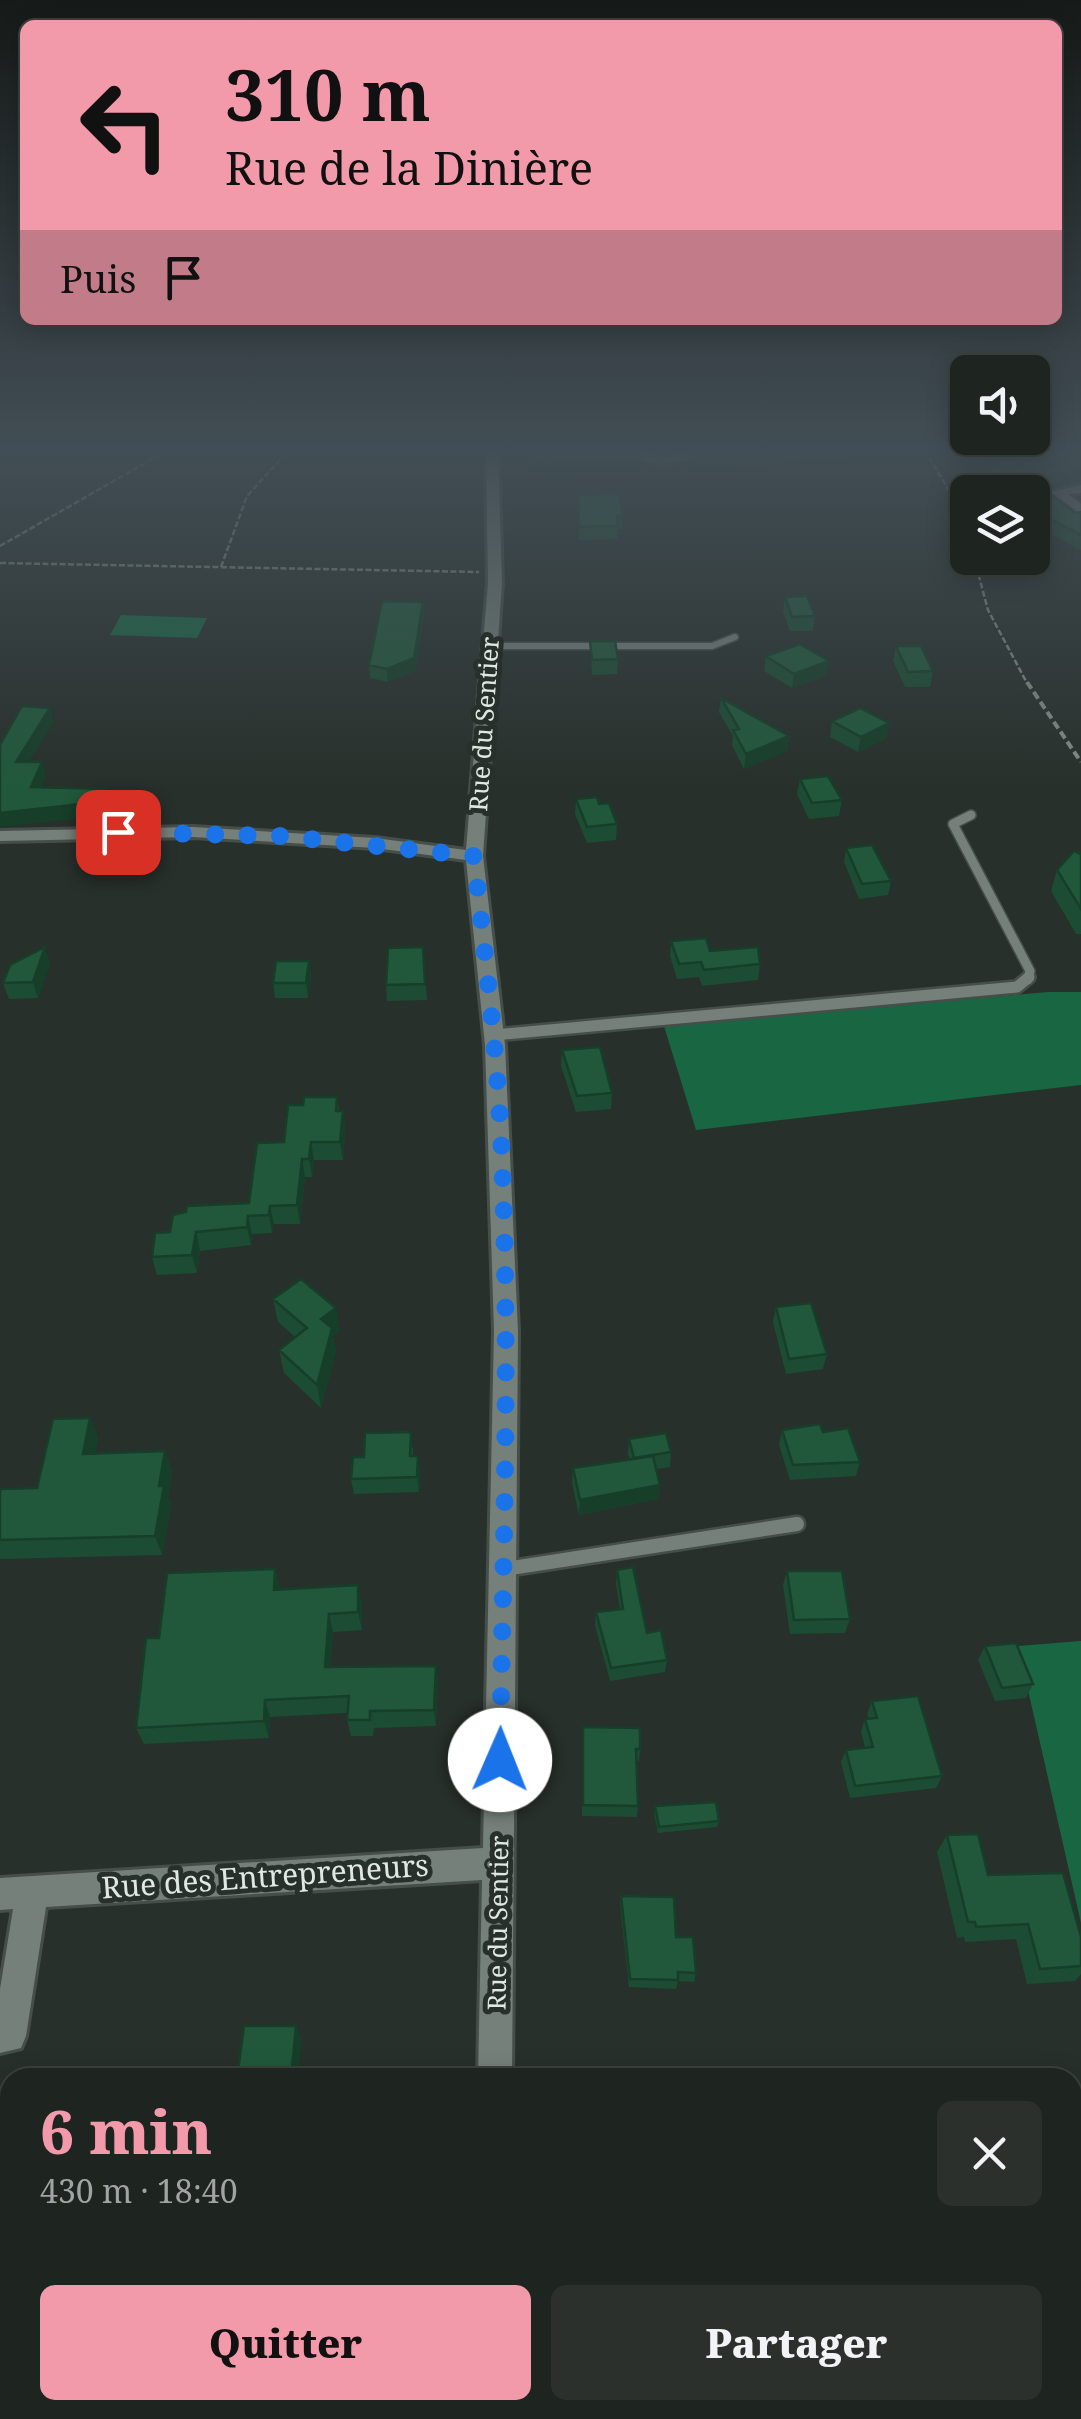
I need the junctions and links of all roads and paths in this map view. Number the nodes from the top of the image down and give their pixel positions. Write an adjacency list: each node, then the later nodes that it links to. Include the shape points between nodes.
1 (0, 563): 4 (path)
2 (223, 563): 4 (path)
3 (495, 563): 8 (street, Rue du Sentier)
4 (221, 568): 5 (path)
5 (478, 572)
6 (976, 575): 9 (path, via 994,623)
7 (735, 638): 8 (lane, via 712,646)
8 (490, 646): 12 (street, Rue du Sentier)
9 (1081, 762)
10 (971, 815): 13 (lane, via 954,824 1030,972 1017,987)
11 (0, 836): 12 (street, via 193,832)
12 (474, 856): 13 (street, Rue du Sentier)
13 (494, 1035): 15 (street, Rue du Sentier, via 506,1316)
14 (797, 1524): 15 (lane)
15 (503, 1569): 16 (street, Rue du Sentier)
16 (498, 1863): 17 (street, Rue des Entrepreneurs); 19 (street, Rue du Sentier)
17 (16, 1892): 18 (street, Rue des Entrepreneurs, via 9,2036)
18 (0, 2036)
19 (496, 2068)

